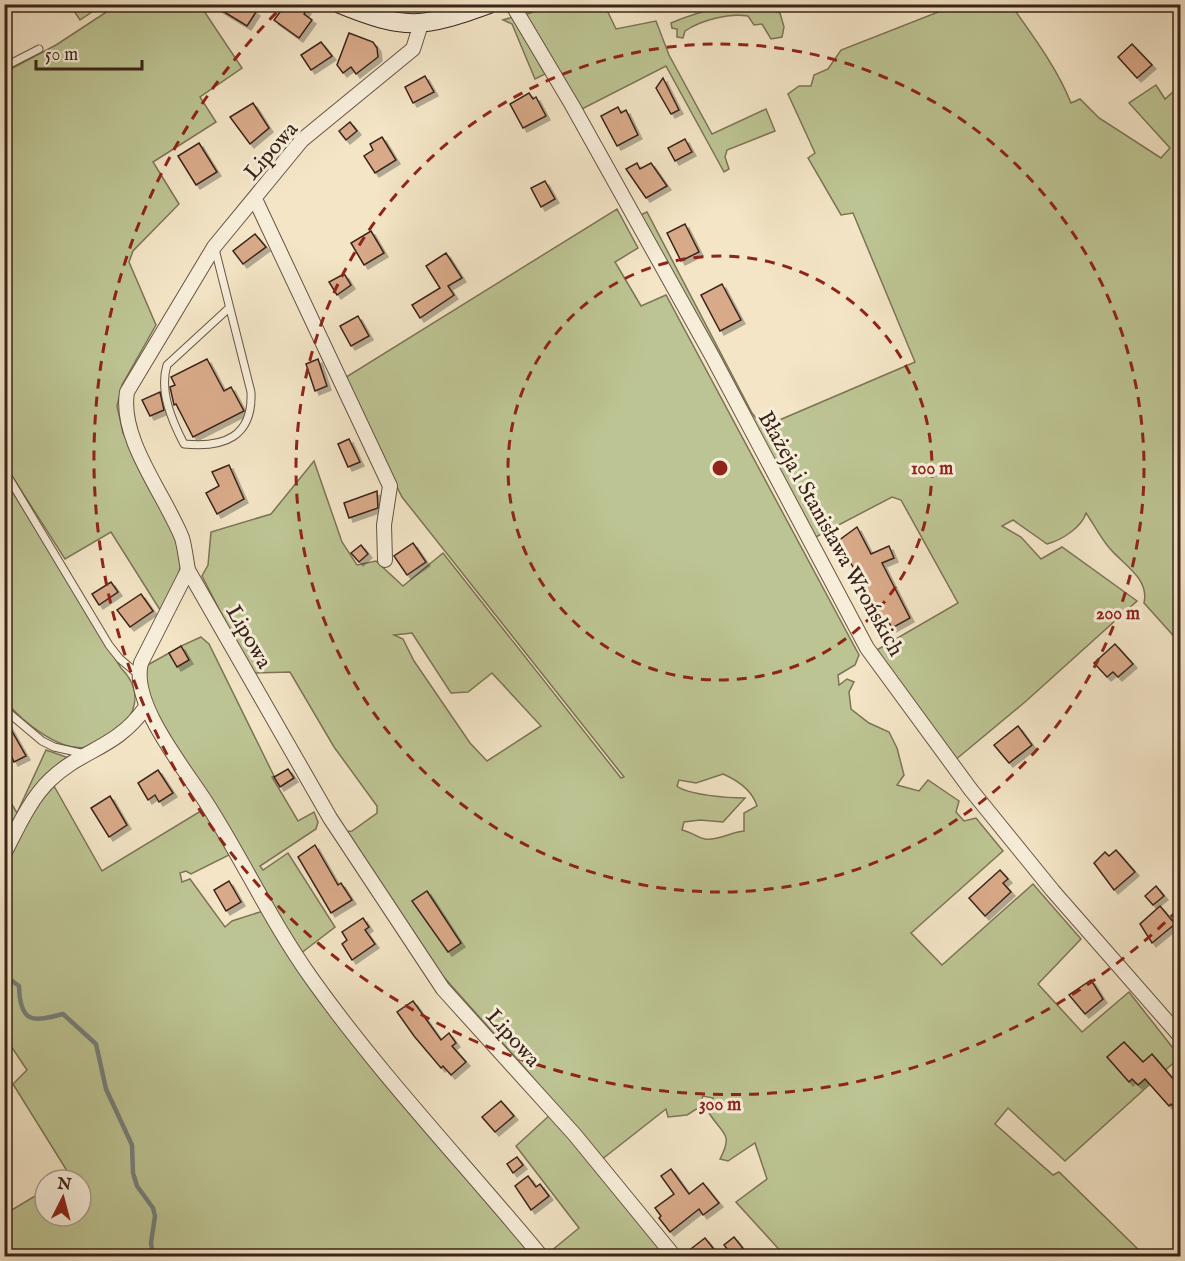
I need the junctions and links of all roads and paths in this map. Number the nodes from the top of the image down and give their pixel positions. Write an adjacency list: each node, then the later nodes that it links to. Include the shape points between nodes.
1 (489, 4): 4 (street)
2 (512, 4): 18 (street, Błażeja i Stanisława Wrońskich, via 712,356 867,648 971,790)
3 (341, 5): 4 (street, via 398,23)
4 (421, 24): 7 (street, Lipowa, via 413,49 302,140)
5 (39, 49): 6 (lane)
6 (4, 67)
7 (255, 199): 8 (street, Lipowa); 11 (street, via 390,486 384,525)
8 (214, 247): 9 (lane); 12 (street, Lipowa, via 127,392 125,404 131,433 182,539)
9 (230, 308): 9 (lane, via 251,392 248,422 227,442 184,444 172,422 163,378 167,365)
10 (4, 470): 13 (lane, via 109,645)
11 (385, 560)
12 (188, 570): 13 (street); 20 (street, Lipowa, via 331,827 443,989 575,1135)
13 (138, 674): 14 (street)
14 (146, 708): 16 (street, via 126,732); 19 (street, via 221,826 261,902 311,978)
15 (4, 709): 16 (lane, via 42,741)
16 (87, 755): 17 (street, via 50,780)
17 (4, 854)
18 (1180, 1036)
19 (541, 1257)
20 (674, 1257)

